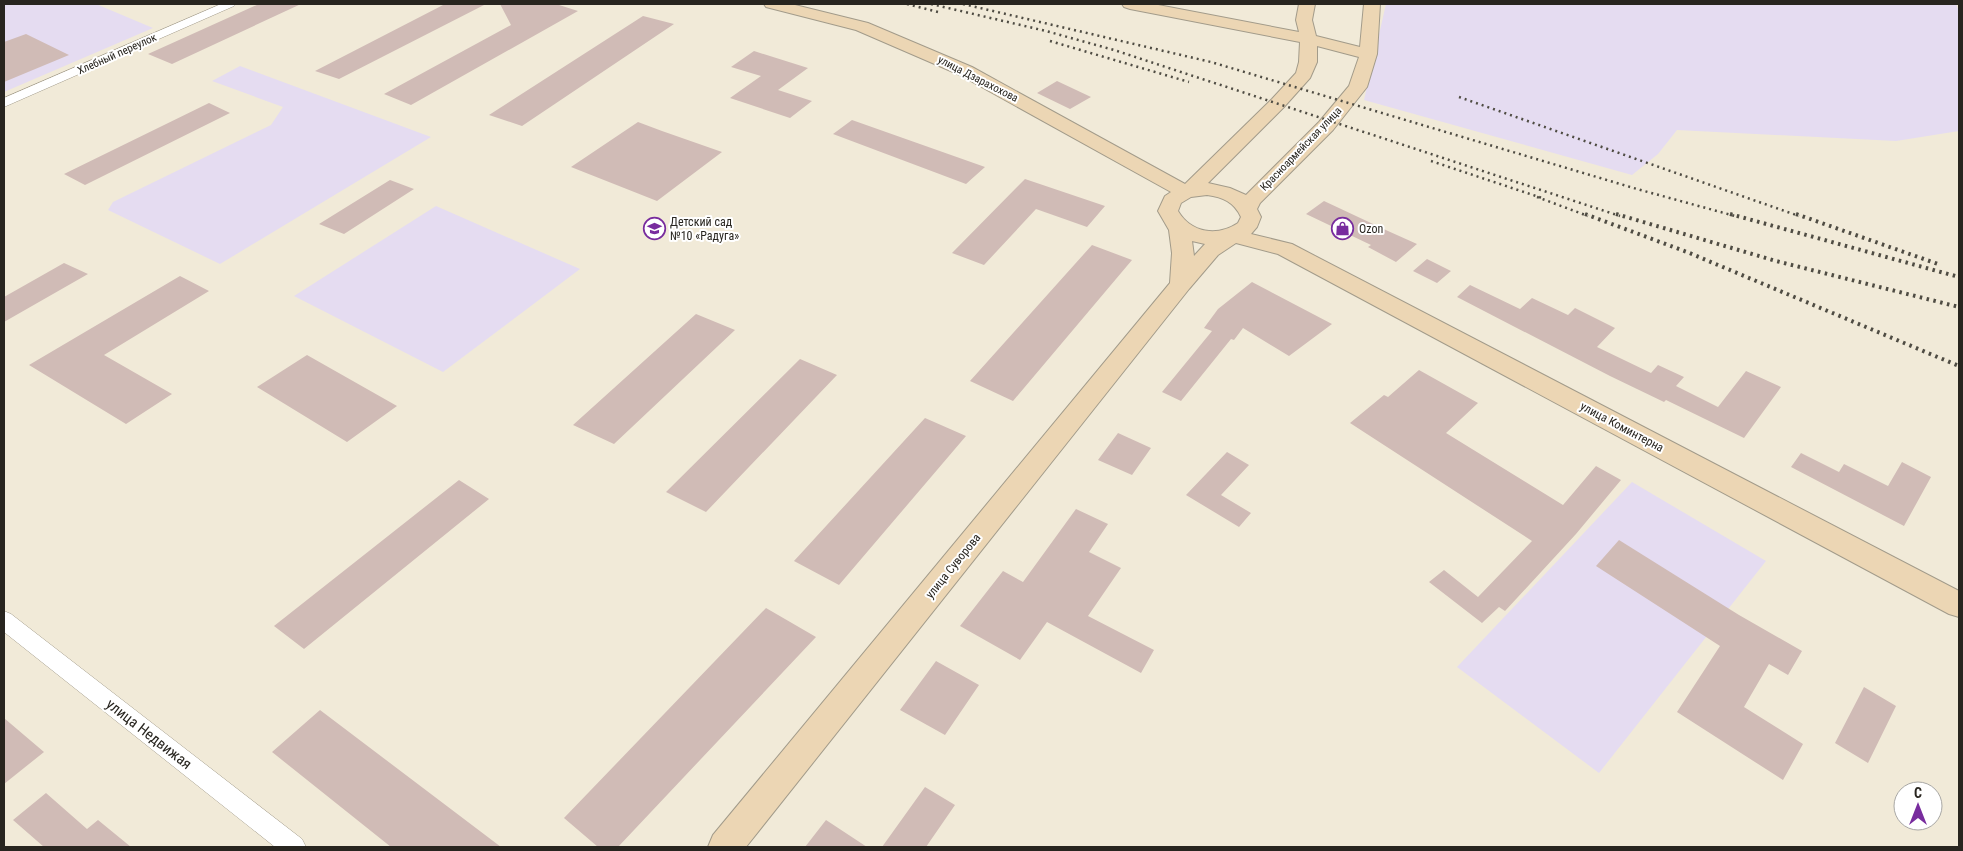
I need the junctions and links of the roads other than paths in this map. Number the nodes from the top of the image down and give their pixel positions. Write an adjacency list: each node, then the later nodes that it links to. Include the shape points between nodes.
1 (230, 4): 8 (street, Хлебный переулок)
2 (772, 4): 9 (street, улица Дзарахохова, via 862,26 966,71 1144,170)
3 (1130, 4): 6 (street)
4 (1307, 4): 6 (street, via 1304,20)
5 (1372, 4): 7 (street, Красноармейская улица)
6 (1309, 39): 7 (street); 9 (street, via 1304,74)
7 (1368, 54): 10 (street, Красноармейская улица, via 1358,87 1326,126 1251,201)
8 (4, 103)
9 (1182, 195): 10 (street, via 1208,189 1226,193 1237,198); 11 (street, via 1169,216)
10 (1249, 212): 12 (street, Красноармейская улица, via 1246,227); 13 (street, улица Коминтерна)
11 (1179, 228): 12 (street, via 1205,237); 14 (street, via 1183,253)
12 (1234, 235): 13 (street, улица Коминтерна); 14 (street, улица Суворова, via 1210,250)
13 (1285, 249): 15 (street, улица Коминтерна)
14 (1181, 284): 18 (street, улица Суворова)
15 (1959, 605)
16 (4, 620): 17 (street, улица Недвижая)
17 (294, 847)
18 (725, 847)

